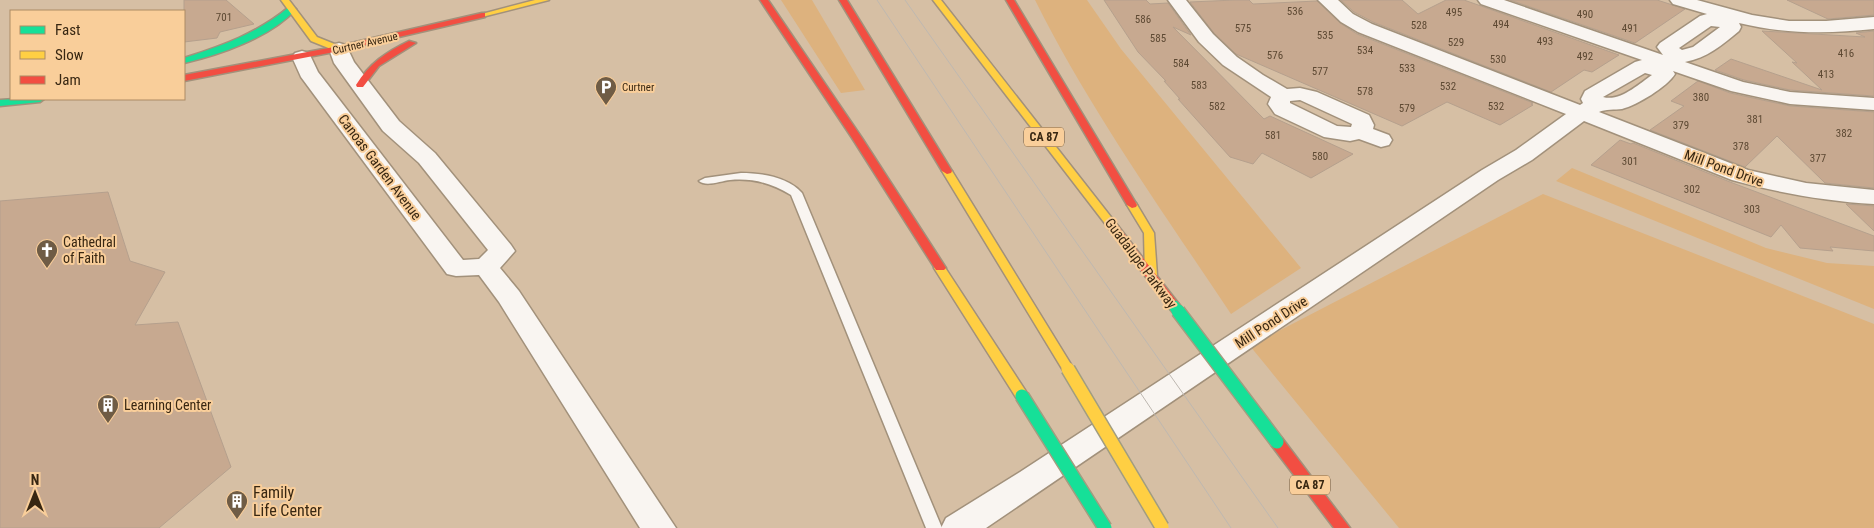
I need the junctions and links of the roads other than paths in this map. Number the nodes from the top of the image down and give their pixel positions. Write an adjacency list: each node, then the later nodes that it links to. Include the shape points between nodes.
1 (545, 0): 12 (main road, Curtner Avenue)
2 (764, 0): 35 (main road, bridge, via 857,138)
3 (843, 0): 36 (main road, bridge)
4 (937, 0): 31 (main road, Guadalupe Parkway / CA 87)
5 (1010, 0): 31 (main road, via 1149,233)
6 (1177, 0): 27 (street, via 1206,38 1230,61 1283,96 1279,104 1283,109 1332,132 1361,132)
7 (1327, 0): 26 (street, Mill Pond Drive, via 1347,18 1365,28)
8 (1487, 0): 20 (street)
9 (1679, 0): 11 (street)
10 (288, 5): 14 (main road); 18 (main road, via 277,25 263,33)
11 (1732, 9): 13 (street, via 1778,25 1812,28); 20 (street, via 1732,27 1694,56)
12 (462, 21): 15 (main road, Curtner Avenue); 22 (main road, via 379,60 365,73)
13 (1874, 23)
14 (314, 39): 15 (main road, Curtner Avenue); 16 (main road, Curtner Avenue)
15 (338, 42): 16 (main road, Curtner Avenue); 22 (street, via 344,63)
16 (300, 50): 21 (main road, Curtner Avenue); 30 (street, Canoas Garden Avenue, via 308,73 456,268)
17 (238, 54): 19 (main road)
18 (185, 62)
19 (185, 62)
20 (1666, 62): 25 (street, via 1766,94); 26 (street, Mill Pond Drive, via 1664,76 1619,105)
21 (185, 78)
22 (360, 84): 30 (street, via 391,126 427,158 502,251)
23 (30, 100): 24 (main road)
24 (0, 103)
25 (1874, 104)
26 (1589, 108): 29 (street, Mill Pond Drive, via 1768,184); 34 (street, Mill Pond Drive, via 1524,155)
27 (1381, 140)
28 (705, 181): 33 (lane, via 728,176 752,176 776,181 796,194)
29 (1874, 197)
30 (486, 267): 32 (street)
31 (1151, 275): 37 (main road, Guadalupe Parkway / CA 87, bridge)
32 (660, 528)
33 (934, 528)
34 (958, 528)
35 (1105, 528)
36 (1162, 528)
37 (1344, 528)

